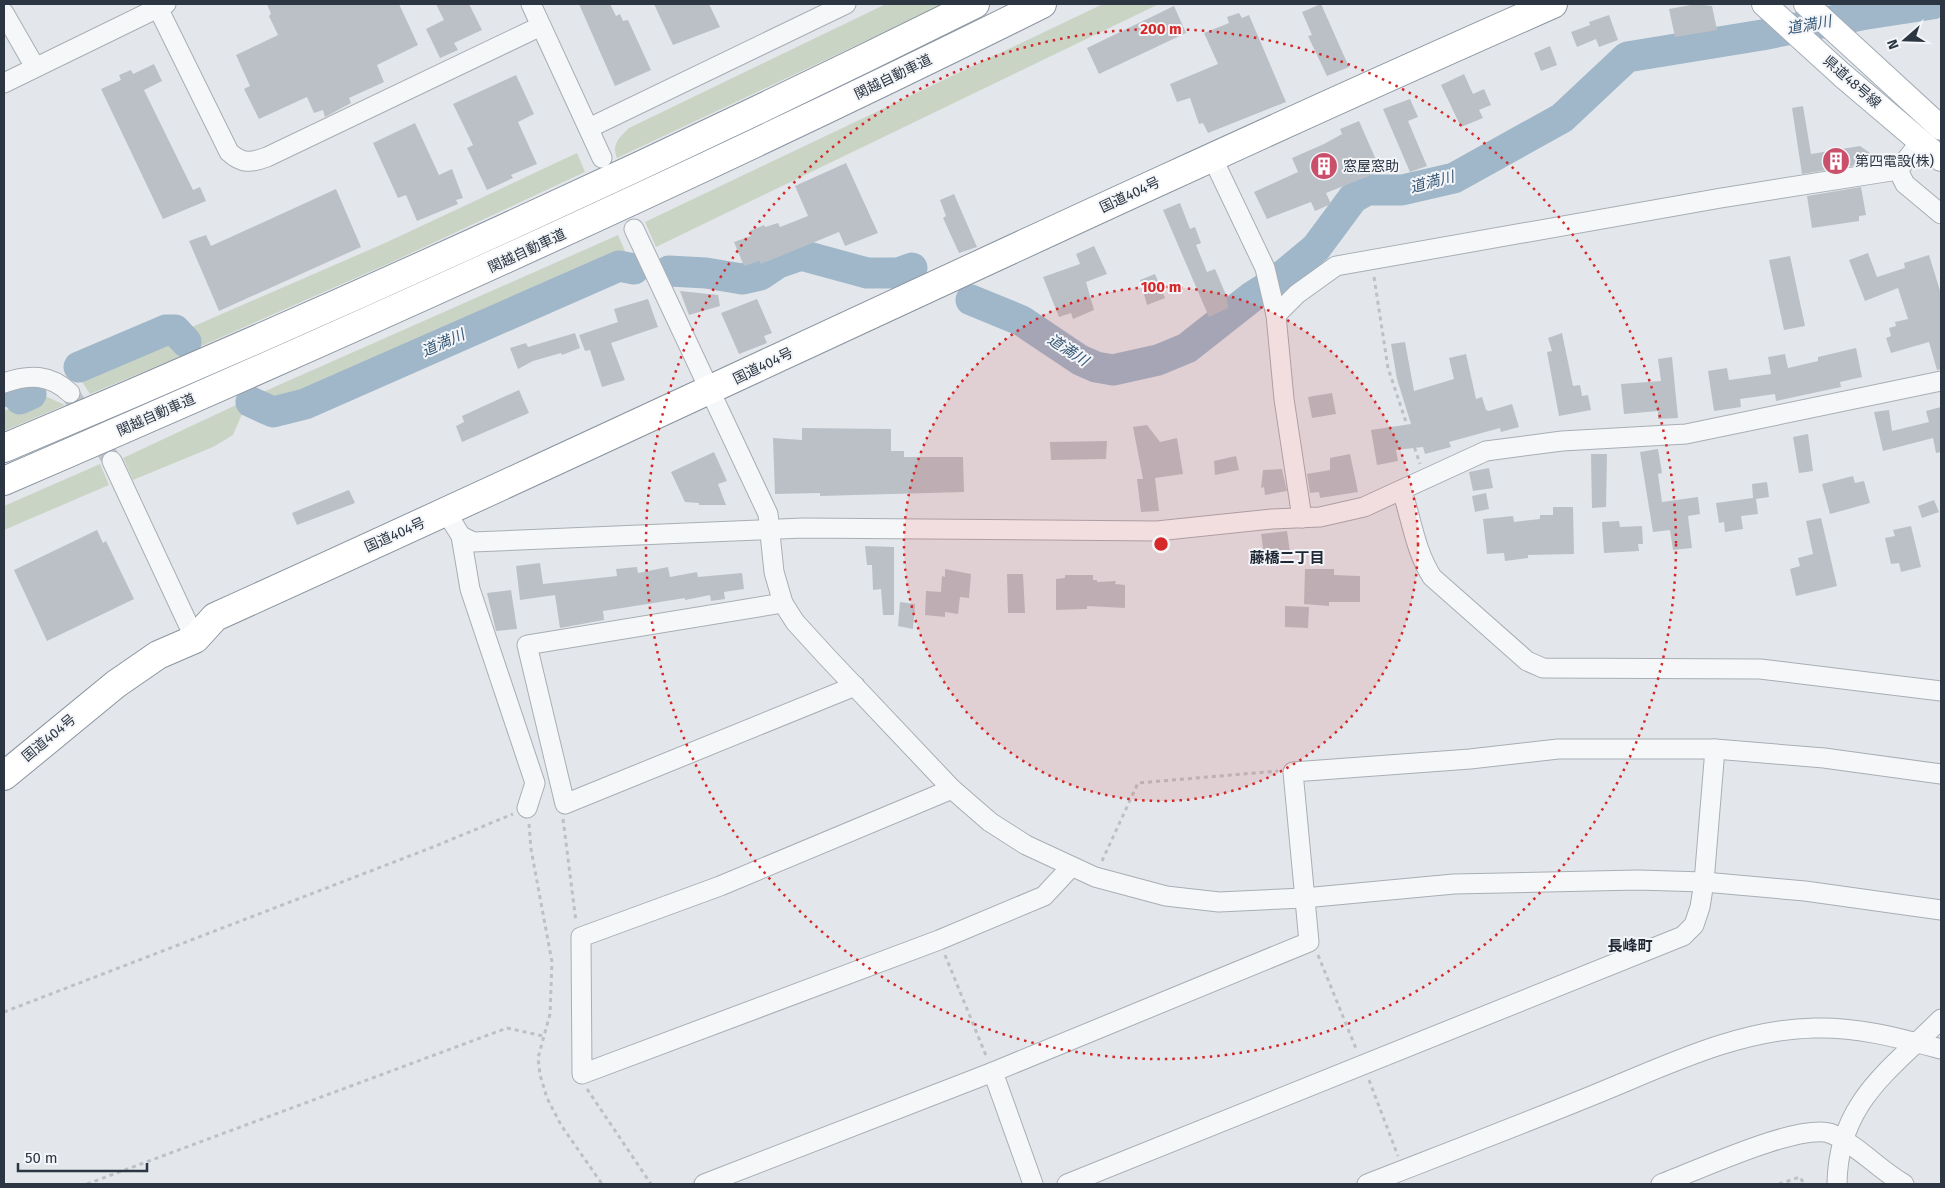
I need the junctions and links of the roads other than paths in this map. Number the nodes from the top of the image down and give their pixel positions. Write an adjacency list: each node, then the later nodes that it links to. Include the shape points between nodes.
1 (532, 4): 11 (street)
2 (846, 4): 14 (street)
3 (976, 4): 28 (highway, via 467,245)
4 (1042, 4): 30 (highway, 関越自動車道, via 493,267)
5 (1553, 4): 9 (highway, 国道404号)
6 (1764, 4): 16 (main road, 県道48号線)
7 (1806, 4): 15 (main road)
8 (162, 6): 11 (street, via 229,152 243,162 267,157); 12 (street)
9 (1529, 11): 18 (highway, 国道404号)
10 (4, 13): 12 (street)
11 (541, 26): 14 (street)
12 (35, 67): 13 (street)
13 (4, 83)
14 (589, 128): 17 (street)
15 (1941, 128)
16 (1921, 141): 19 (main road, 県道48号線); 20 (street)
17 (602, 158)
18 (1212, 158): 23 (street, via 1265,268); 26 (highway, 国道404号)
19 (1941, 158)
20 (1898, 170): 21 (street, via 1906,184); 23 (street, via 1336,266 1297,294)
21 (1941, 214)
22 (634, 229): 26 (street)
23 (1276, 315): 33 (street, via 1284,399)
24 (1941, 381): 31 (street, via 1686,434 1562,441 1494,450 1464,460)
25 (4, 383): 27 (street, via 28,376 49,378)
26 (708, 392): 32 (highway, 国道404号); 34 (street, via 768,514)
27 (70, 393)
28 (4, 448)
29 (112, 461): 37 (street)
30 (4, 481)
31 (1402, 491): 33 (street, via 1364,507); 39 (street, via 1416,544 1432,577 1527,661 1544,668 1760,669)
32 (446, 512): 35 (street); 37 (highway, 国道404号, via 215,616)
33 (1302, 518): 34 (street, via 1157,531)
34 (770, 530): 35 (street, via 473,542); 36 (street, via 774,572)
35 (461, 536): 44 (street, via 470,589 535,783)
36 (782, 603): 38 (street, via 795,622); 38 (street, via 527,645 565,804)
37 (195, 638): 42 (highway, 国道404号, via 141,666 78,713)
38 (855, 686): 43 (street)
39 (1941, 691)
40 (1715, 749): 41 (street, via 1824,758); 46 (street); 47 (street, via 1558,750 1293,772)
41 (1941, 774)
42 (4, 776)
43 (952, 789): 45 (street, via 990,822); 45 (street, via 720,886 581,937 582,1074 939,940 1044,896)
44 (527, 808)
45 (1070, 867): 47 (street, via 1095,877 1191,900 1250,902)
46 (1704, 882): 47 (street, via 1638,880 1454,884); 48 (street, via 1805,891); 57 (street, via 1694,925 1674,941)
47 (1304, 898): 52 (street, via 1309,942)
48 (1941, 910)
49 (1941, 1019): 50 (street)
50 (1916, 1042): 51 (street); 53 (street, via 1864,1097); 54 (street, via 1842,1028 1795,1029 1748,1038 1675,1063)
51 (1941, 1049)
52 (993, 1072): 55 (street); 56 (street)
53 (1842, 1140): 59 (street, via 1823,1131 1797,1134); 60 (street); 61 (street)
54 (1406, 1177): 58 (street)
55 (704, 1184)
56 (1033, 1184)
57 (1067, 1184)
58 (1367, 1184)
59 (1661, 1184)
60 (1837, 1184)
61 (1904, 1184)

